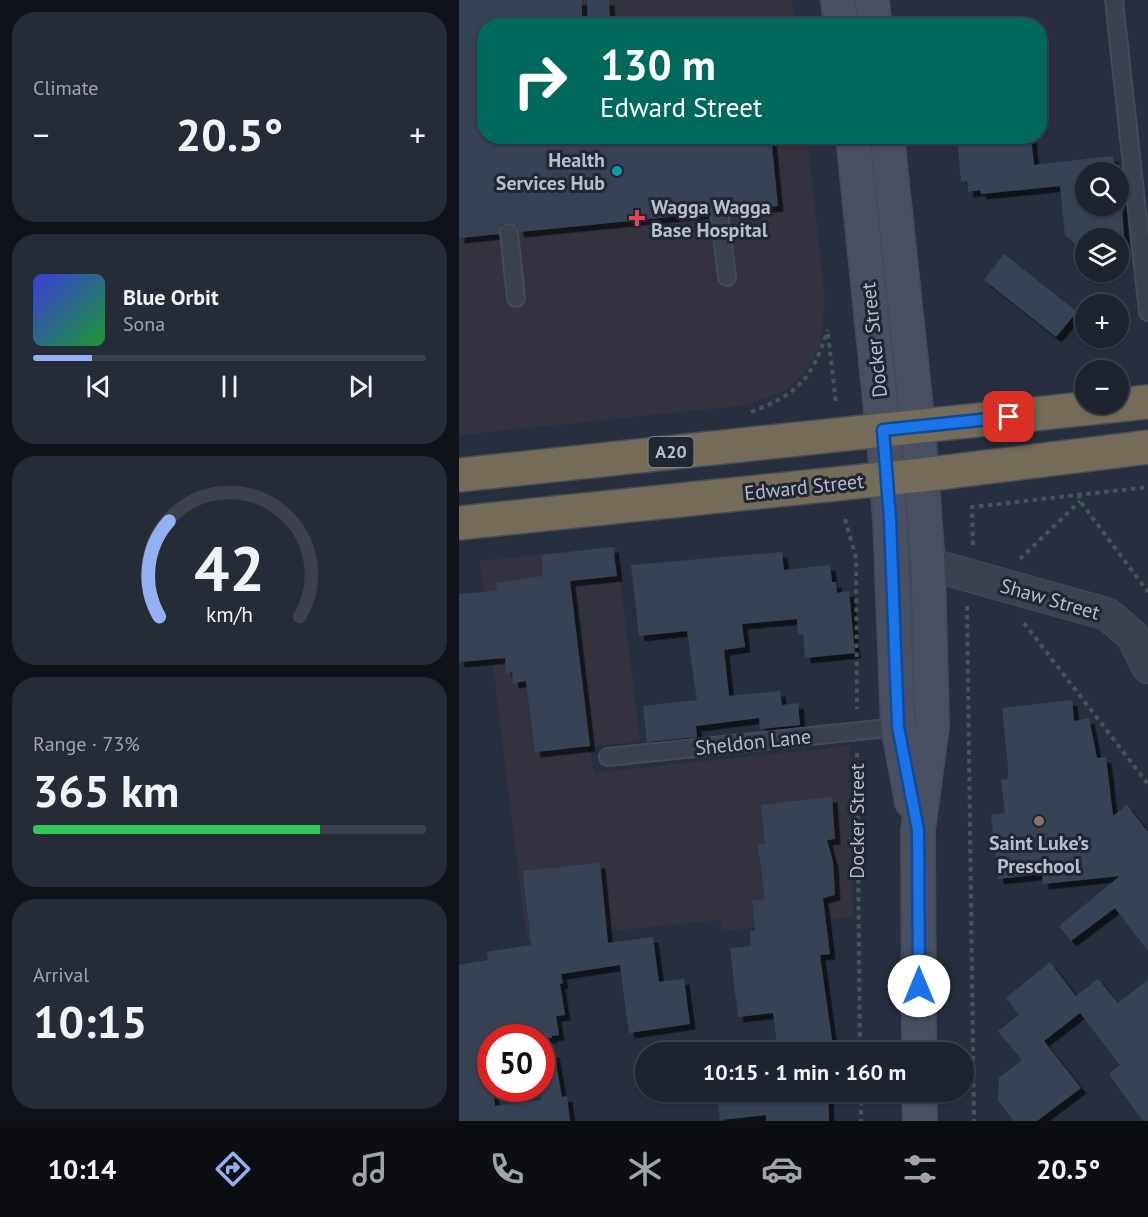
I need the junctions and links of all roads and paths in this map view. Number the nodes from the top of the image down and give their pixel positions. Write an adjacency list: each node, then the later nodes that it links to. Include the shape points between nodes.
1 (838, 0): 4 (main road)
2 (872, 0): 5 (main road)
3 (1114, 0): 12 (lane)
4 (840, 18)
5 (874, 18)
6 (854, 144): 17 (main road, Docker Street)
7 (888, 144): 16 (main road, Docker Street)
8 (719, 212): 10 (lane)
9 (509, 233): 11 (lane)
10 (727, 276)
11 (516, 298)
12 (1148, 312)
13 (1148, 402): 16 (highway, A20)
14 (836, 406): 15 (path, via 828,330 819,357 805,380 783,399)
15 (746, 413)
16 (918, 427): 17 (highway, A20); 20 (main road, Docker Street)
17 (883, 430): 19 (highway, A20); 21 (main road, Docker Street)
18 (1148, 447): 20 (highway, Edward Street)
19 (459, 475)
20 (922, 475): 21 (highway, Edward Street); 27 (main road, Docker Street)
21 (887, 479): 26 (highway, Edward Street); 32 (main road, Docker Street)
22 (1148, 487): 23 (path)
23 (1079, 494): 24 (path); 29 (path, via 972,507)
24 (1080, 501): 28 (path); 29 (path)
25 (845, 519): 33 (path, Docker Street, via 856,558)
26 (459, 523)
27 (928, 564): 29 (street, Shaw Street); 36 (main road, Docker Street, via 932,726)
28 (1148, 592)
29 (978, 593): 31 (street, Shaw Street, via 1107,614 1132,635); 43 (path)
30 (1023, 623): 35 (path)
31 (1148, 667)
32 (898, 727): 33 (lane, Sheldon Lane); 36 (main road, Docker Street)
33 (857, 731): 34 (lane, Sheldon Lane); 37 (path, Docker Street)
34 (608, 757)
35 (1148, 784)
36 (918, 830): 38 (main road, Docker Street)
37 (860, 1042)
38 (919, 1042)
39 (861, 1102): 41 (path)
40 (919, 1102): 42 (main road)
41 (861, 1121)
42 (920, 1121)
43 (974, 1121)

